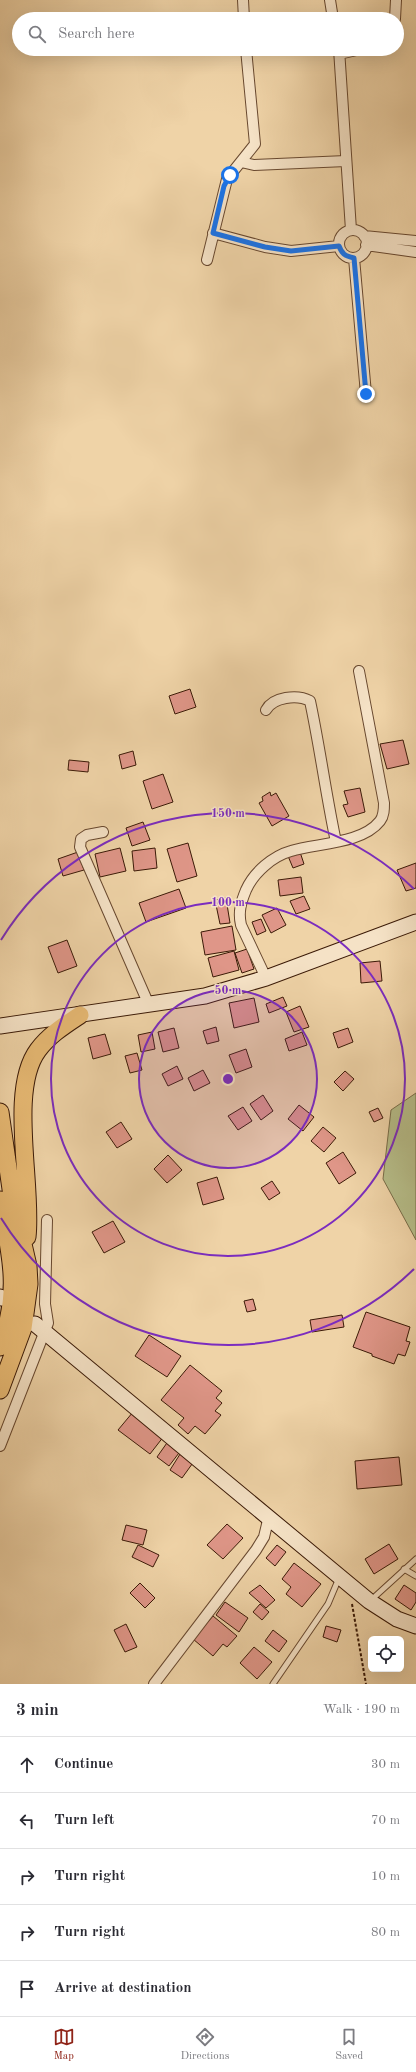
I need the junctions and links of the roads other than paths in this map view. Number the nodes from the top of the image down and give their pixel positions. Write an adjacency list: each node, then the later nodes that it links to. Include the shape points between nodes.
1 (243, 0): 4 (street)
2 (330, 0): 5 (street)
3 (396, 0): 6 (street)
4 (244, 12)
5 (332, 12)
6 (395, 12)
7 (247, 56): 10 (street, via 255,144)
8 (339, 56): 9 (street)
9 (346, 161): 10 (street, via 254,165); 11 (street)
10 (241, 162): 12 (street, via 227,179)
11 (351, 230): 13 (street, via 358,231); 15 (street, via 340,238)
12 (213, 233): 15 (street, via 291,251); 18 (street)
13 (365, 240): 14 (street); 16 (street); 17 (street, via 360,256)
14 (416, 241)
15 (339, 246): 17 (street, via 347,257)
16 (416, 252)
17 (354, 258): 19 (street)
18 (207, 260)
19 (366, 394)
20 (359, 671): 23 (street, via 384,811 381,820 374,827 360,835)
21 (266, 710): 23 (street, via 269,704 277,700 298,697 310,701 322,755)
22 (103, 832): 26 (street, via 81,839 80,848)
23 (336, 842): 25 (street, via 276,857 254,876 247,887 239,908 241,925)
24 (416, 922): 25 (street)
25 (266, 978): 26 (street, via 205,996)
26 (149, 1005): 27 (street)
27 (80, 1015): 28 (street); 33 (main road, via 55,1032 37,1051 28,1075 23,1108 28,1196)
28 (0, 1026)
29 (0, 1112): 33 (main road)
30 (0, 1200): 33 (main road)
31 (46, 1220): 34 (street, via 45,1304 48,1323)
32 (0, 1238): 33 (main road)
33 (18, 1251): 35 (main road, via 8,1324); 36 (main road, via 29,1284 26,1316)
34 (40, 1328): 37 (street); 38 (street)
35 (0, 1347)
36 (0, 1390)
37 (0, 1446)
38 (269, 1516): 42 (street); 45 (street, via 264,1537 256,1550)
39 (416, 1559): 40 (lane)
40 (404, 1569): 41 (lane); 43 (lane)
41 (416, 1576)
42 (344, 1581): 43 (street); 46 (lane)
43 (370, 1601): 44 (street, via 397,1619)
44 (416, 1626)
45 (154, 1684)
46 (273, 1684)

